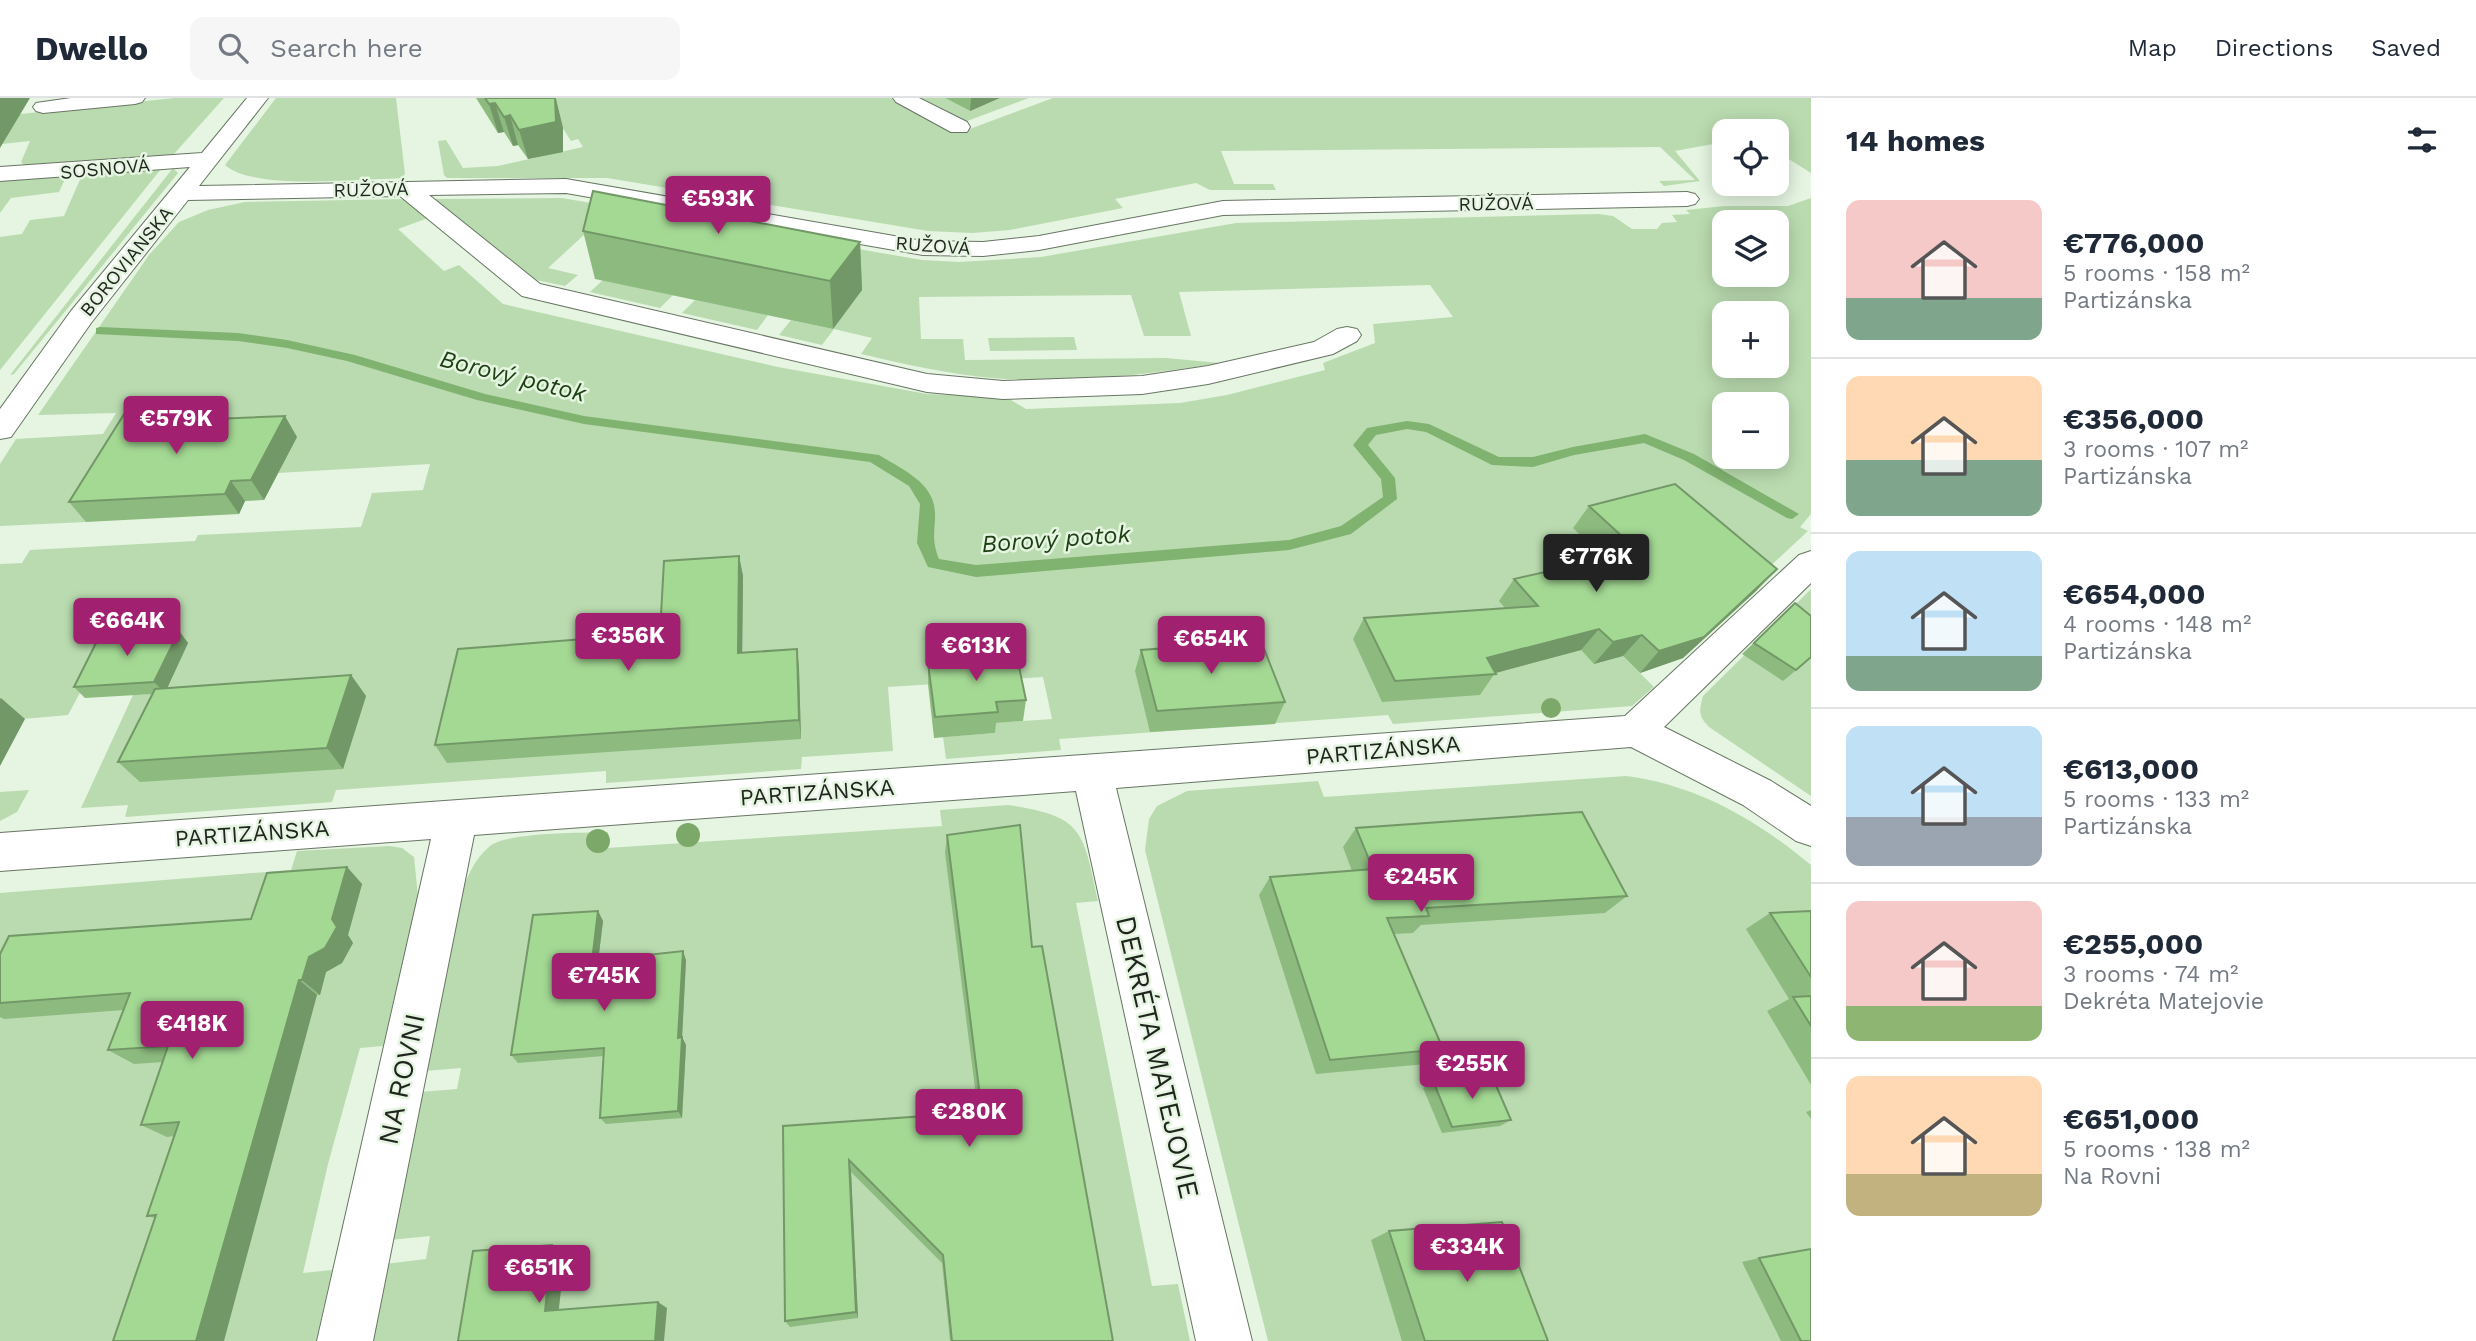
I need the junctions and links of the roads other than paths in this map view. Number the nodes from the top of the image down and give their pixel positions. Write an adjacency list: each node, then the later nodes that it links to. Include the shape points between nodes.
1 (135, 98): 4 (street)
2 (258, 98): 7 (street, BOROVIANSKA)
3 (903, 98): 6 (street)
4 (87, 101): 5 (street)
5 (43, 107)
6 (959, 127)
7 (209, 159): 8 (street, SOSNOVÁ); 10 (street, BOROVIANSKA)
8 (0, 174)
9 (406, 189): 10 (street, RUŽOVÁ); 11 (street, RUŽOVÁ, via 566,186 923,248 1039,243 1223,208); 12 (street, via 531,290 927,383 1003,390 1142,385 1323,348)
10 (180, 193): 13 (street, BOROVIANSKA)
11 (1687, 199)
12 (1347, 335)
13 (4, 416)
14 (1811, 563): 15 (street)
15 (1635, 731): 16 (street, PARTIZÁNSKA); 18 (street, via 1745,786)
16 (1092, 773): 17 (street, PARTIZÁNSKA); 21 (street, DEKRÉTA MATEJOVIE)
17 (457, 817): 19 (street, PARTIZÁNSKA); 20 (street, NA ROVNI)
18 (1811, 828)
19 (0, 852)
20 (345, 1341)
21 (1224, 1341)

